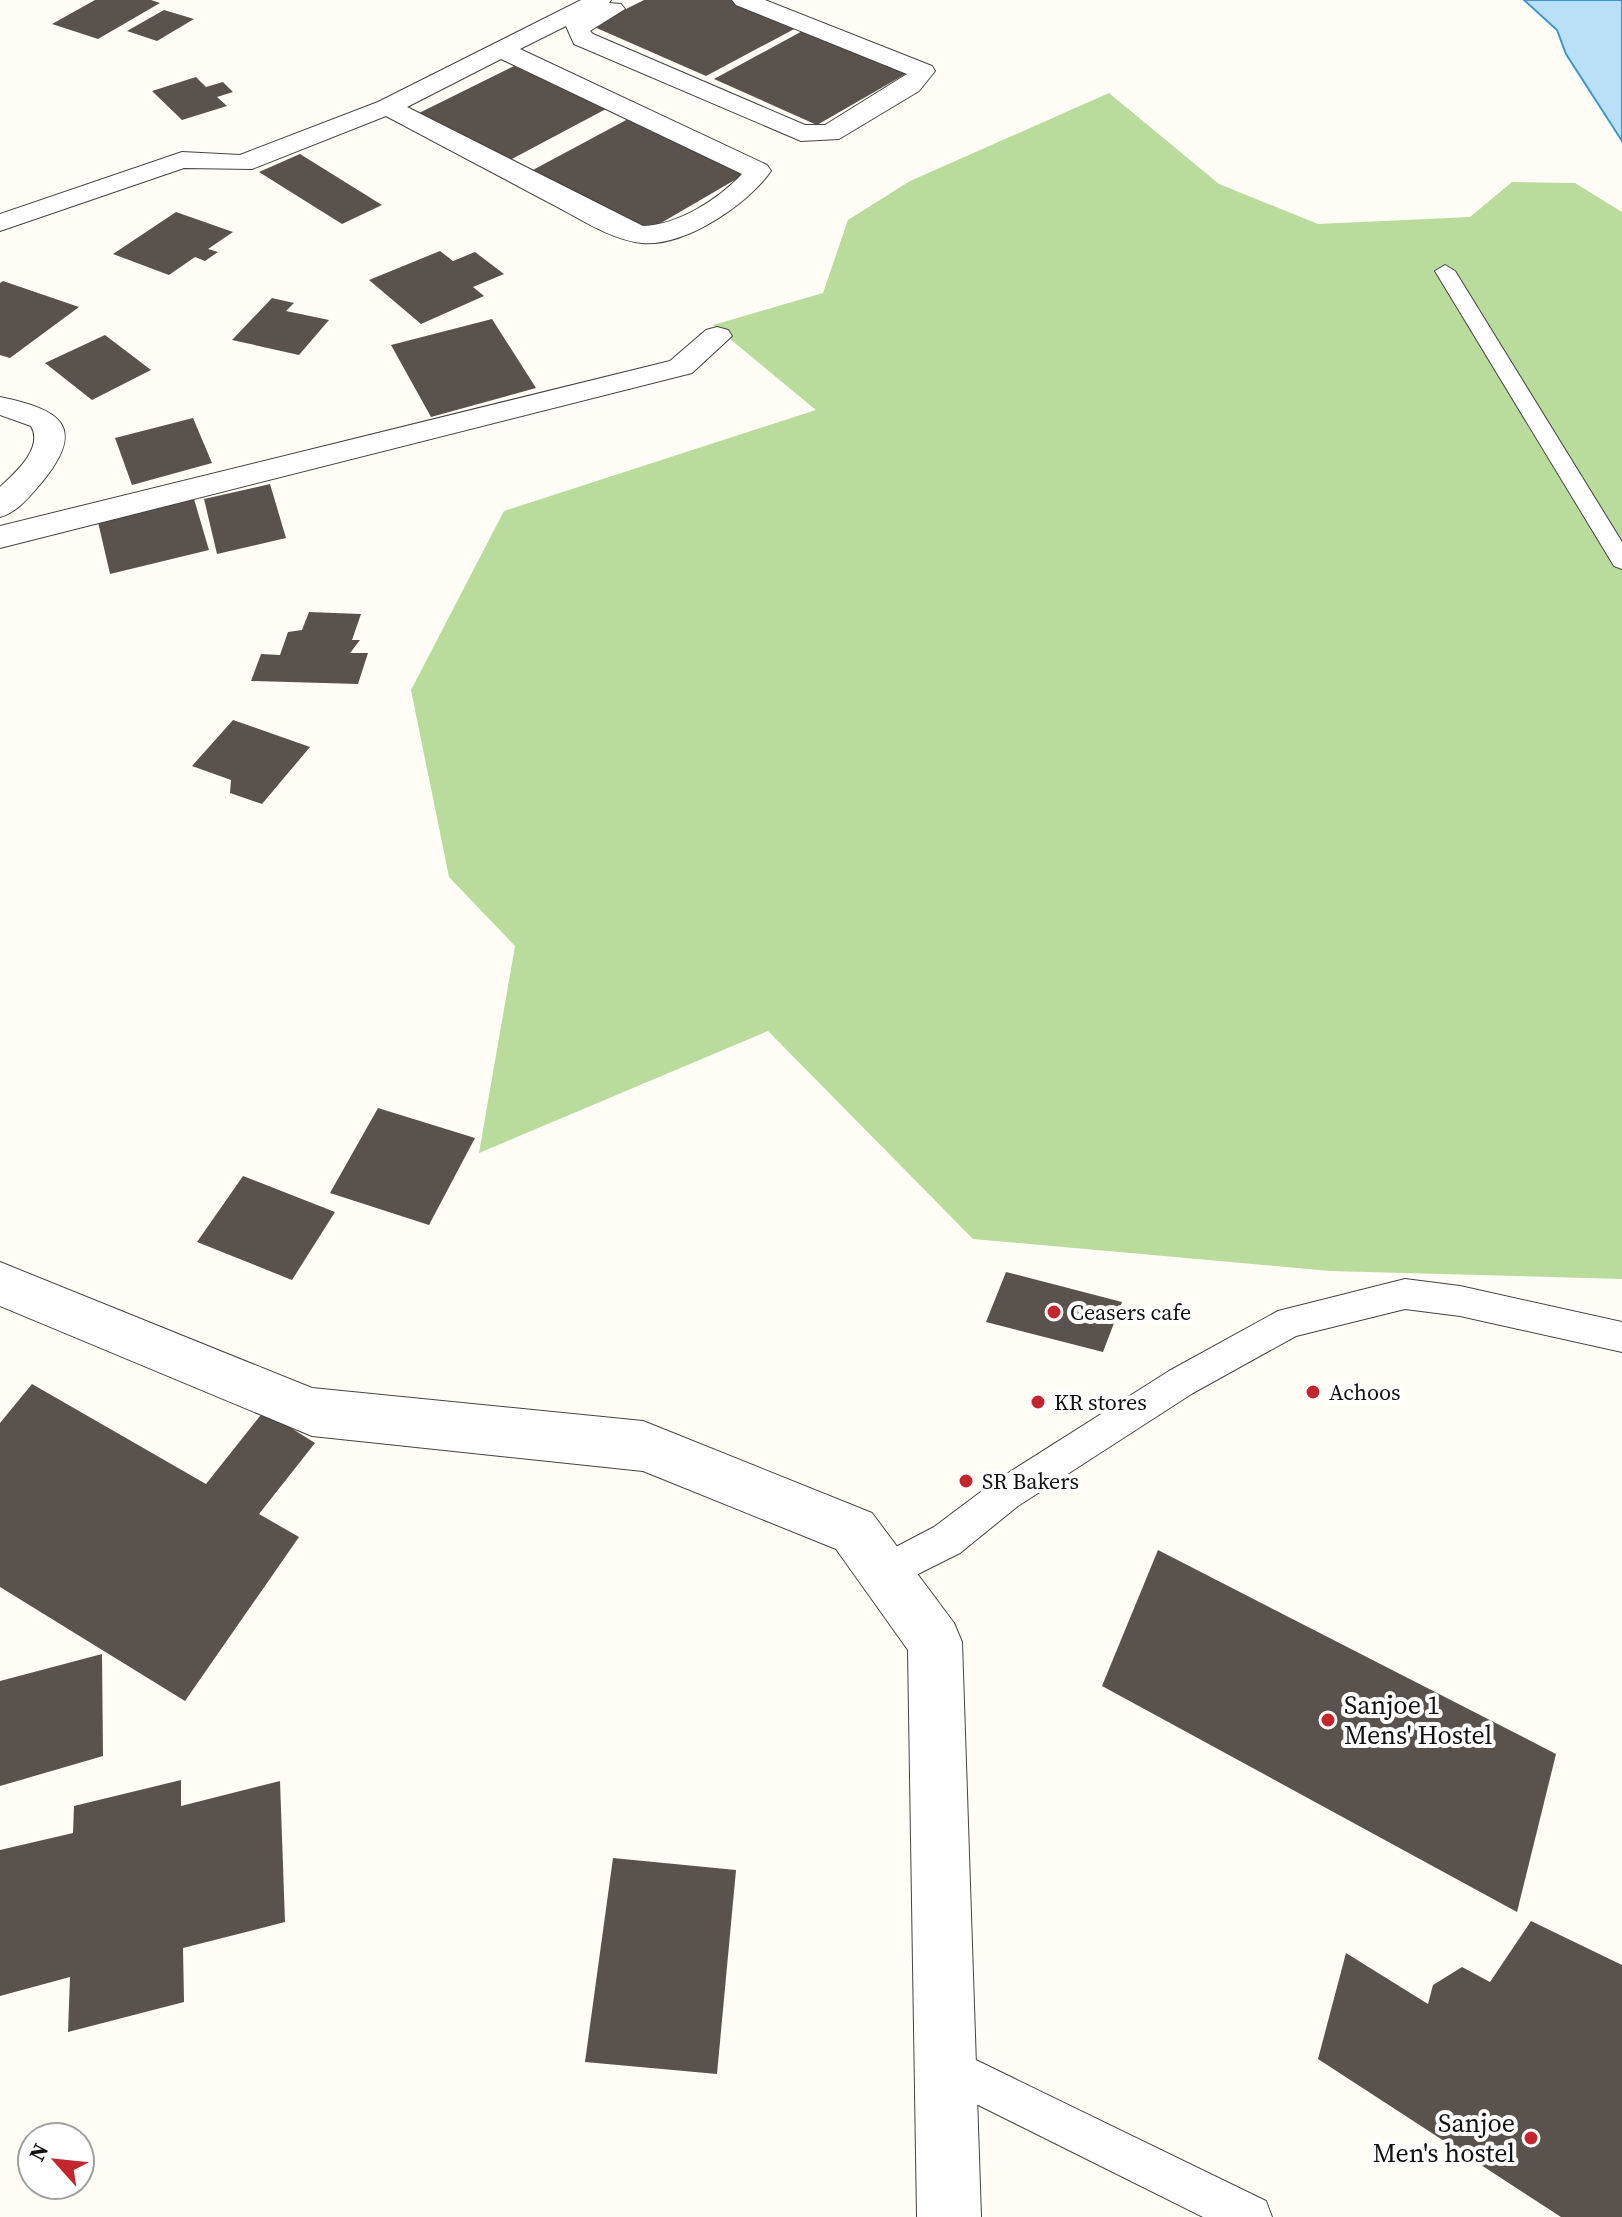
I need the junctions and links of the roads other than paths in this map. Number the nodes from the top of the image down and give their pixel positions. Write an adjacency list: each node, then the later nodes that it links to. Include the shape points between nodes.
1 (599, 0): 4 (street)
2 (629, 0): 3 (street, via 577,28 583,39 801,133 830,133 910,86 923,71)
3 (744, 0)
4 (504, 51): 5 (street); 5 (street, via 758,171 752,182 687,224 644,236)
5 (387, 107): 6 (street, via 243,163 182,160)
6 (0, 223)
7 (1445, 271): 12 (lane)
8 (717, 336): 11 (street, via 681,367)
9 (0, 406): 10 (street, via 42,419 50,429 50,442 39,466)
10 (0, 506)
11 (0, 537)
12 (1622, 561)
13 (0, 1284): 15 (street, via 312,1412 643,1446 854,1531)
14 (1622, 1337): 15 (lane, via 1405,1294 1290,1322 1181,1382 1006,1494 947,1540)
15 (884, 1573): 16 (street, via 935,1642)
16 (945, 2066): 17 (street); 18 (lane)
17 (949, 2217)
18 (1250, 2217)

